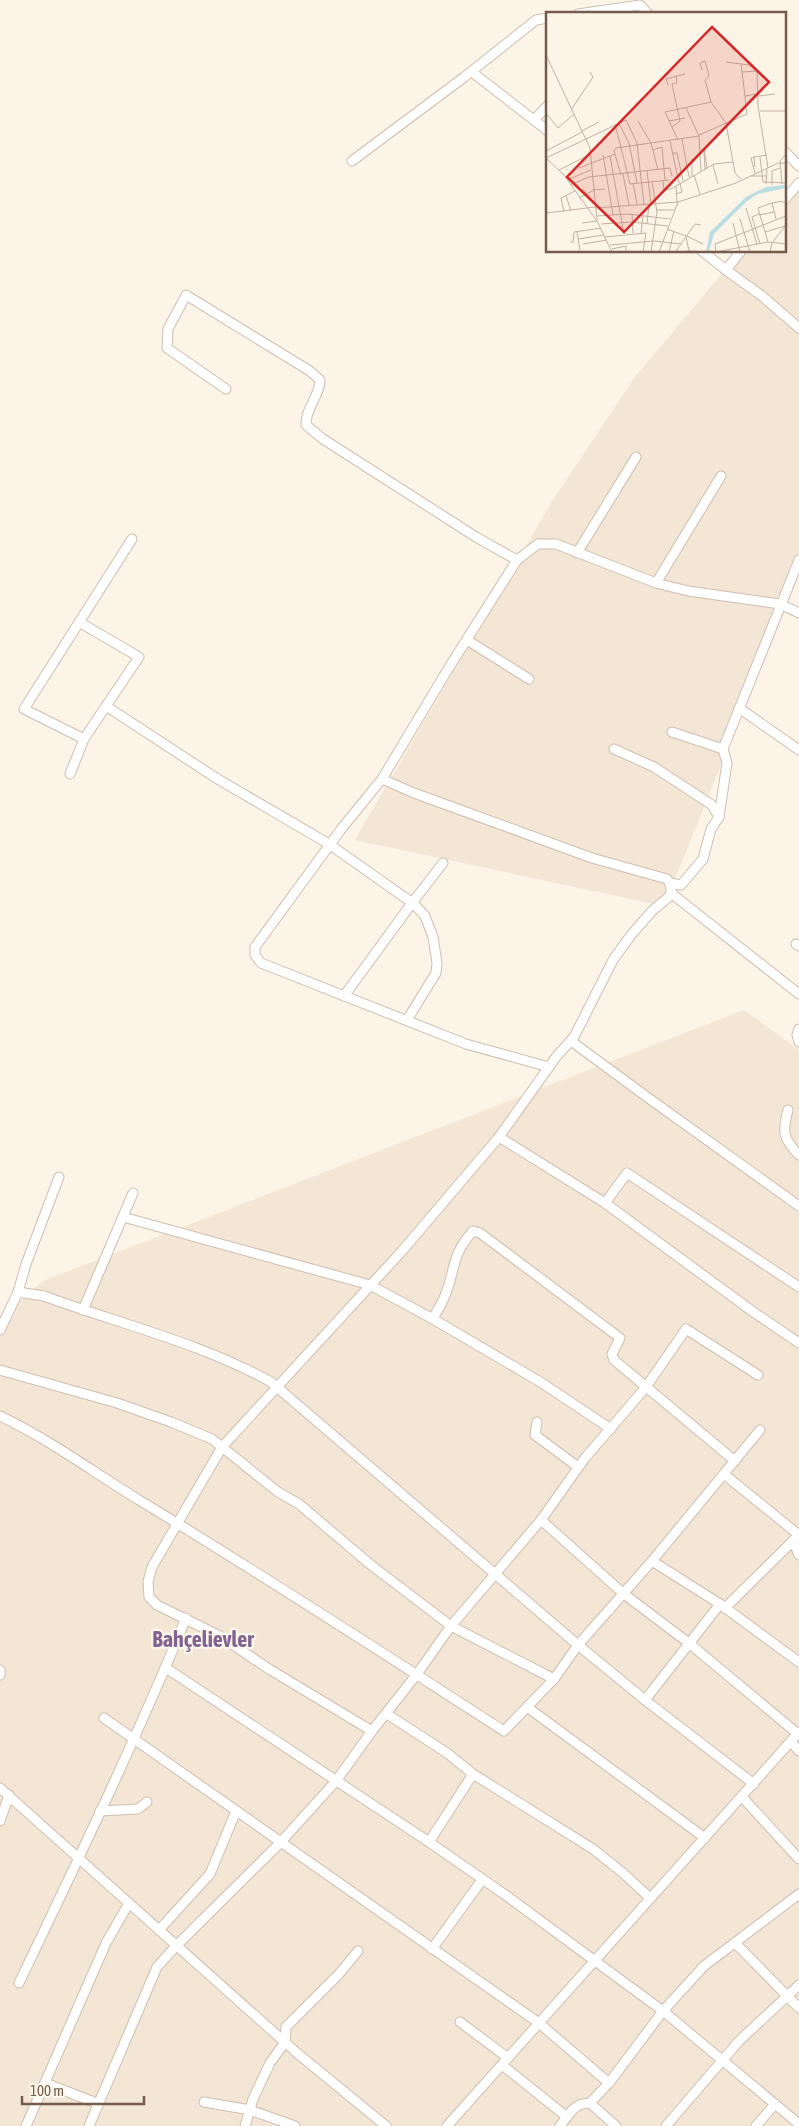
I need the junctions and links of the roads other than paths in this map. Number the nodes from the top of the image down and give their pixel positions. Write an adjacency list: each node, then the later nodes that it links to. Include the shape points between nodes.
1 (640, 5): 2 (street); 3 (street); 4 (street)
2 (592, 12)
3 (634, 12)
4 (646, 12)
5 (546, 18): 6 (street, via 536,20)
6 (472, 72): 8 (street); 11 (street)
7 (546, 108): 8 (street)
8 (534, 120): 9 (street)
9 (546, 129)
10 (786, 153): 12 (street)
11 (352, 161)
12 (799, 166)
13 (799, 183): 14 (street)
14 (786, 198)
15 (703, 252): 17 (street)
16 (740, 252): 17 (street)
17 (726, 270): 18 (street)
18 (799, 328)
19 (226, 389): 24 (street, via 167,348 168,329 186,295 320,380 320,390 306,425 323,439)
20 (636, 457): 23 (street)
21 (721, 476): 26 (street)
22 (132, 539): 29 (street)
23 (577, 554): 24 (street, via 556,544 538,544); 26 (street)
24 (517, 560): 30 (street)
25 (799, 560): 27 (street)
26 (656, 583): 27 (street, via 688,591)
27 (780, 604): 28 (street); 33 (street)
28 (799, 613)
29 (79, 622): 32 (street, via 140,657); 35 (street, via 24,709)
30 (467, 640): 31 (street); 40 (street)
31 (529, 678)
32 (106, 706): 35 (street); 42 (street, via 216,778)
33 (739, 708): 37 (street); 38 (street)
34 (672, 732): 37 (street)
35 (84, 739): 39 (street)
36 (614, 749): 41 (street, via 654,767 712,805)
37 (723, 749): 41 (street, via 727,763)
38 (799, 750)
39 (70, 774)
40 (382, 779): 42 (street); 44 (street, via 574,852)
41 (719, 817): 44 (street, via 711,829 704,859 681,886)
42 (330, 844): 46 (street); 48 (street, via 255,946 255,955 261,963)
43 (443, 863): 46 (street)
44 (670, 883): 45 (street)
45 (671, 893): 47 (street); 51 (street, via 642,921 618,954)
46 (412, 903): 48 (street); 49 (street, via 425,916 433,937 437,963 436,973)
47 (799, 994)
48 (344, 996): 49 (street)
49 (406, 1020): 53 (street, via 466,1044)
50 (799, 1029): 52 (street)
51 (571, 1040): 53 (street); 60 (street)
52 (799, 1042)
53 (549, 1067): 55 (street)
54 (788, 1110): 56 (street, via 783,1127 791,1147)
55 (499, 1136): 59 (street); 62 (street)
56 (799, 1155)
57 (59, 1177): 64 (street)
58 (133, 1193): 61 (street)
59 (605, 1203): 63 (street, via 627,1173); 68 (street)
60 (799, 1206)
61 (123, 1217): 62 (street); 65 (street)
62 (370, 1285): 66 (street); 72 (street)
63 (799, 1286)
64 (18, 1292): 65 (street, via 44,1296); 67 (street)
65 (83, 1310): 72 (street, via 211,1353 242,1366 271,1382)
66 (433, 1319): 71 (street, via 445,1297 464,1240 473,1230 480,1232 620,1338 612,1354 614,1360); 75 (street, via 542,1383)
67 (0, 1330)
68 (799, 1343)
69 (0, 1370): 77 (street, via 144,1412 212,1439)
70 (758, 1375): 71 (street, via 686,1329)
71 (646, 1387): 75 (street); 78 (street)
72 (275, 1388): 77 (street); 86 (street)
73 (0, 1416): 82 (street, via 27,1429)
74 (536, 1422): 79 (street, via 535,1435)
75 (610, 1429): 79 (street)
76 (760, 1430): 78 (street)
77 (222, 1448): 82 (street); 90 (street, via 278,1492 299,1504 371,1565)
78 (735, 1461): 80 (street)
79 (578, 1467): 81 (street)
80 (724, 1474): 83 (street); 85 (street)
81 (541, 1520): 86 (street); 87 (street)
82 (177, 1523): 89 (street, via 152,1567 149,1597 167,1611); 96 (street)
83 (797, 1537): 84 (street); 88 (street)
84 (799, 1555)
85 (652, 1561): 87 (street); 88 (street)
86 (495, 1573): 90 (street); 92 (street)
87 (624, 1594): 91 (street); 92 (street)
88 (723, 1606): 91 (street); 93 (street)
89 (186, 1618): 94 (street); 103 (street)
90 (451, 1626): 96 (street); 98 (street)
91 (690, 1644): 99 (street); 104 (street)
92 (578, 1645): 98 (street); 99 (street)
93 (799, 1662)
94 (166, 1668): 105 (street); 109 (street)
95 (0, 1670): 97 (street)
96 (417, 1674): 100 (street, via 504,1731); 101 (street)
97 (0, 1675)
98 (554, 1679): 100 (street)
99 (645, 1700): 110 (street)
100 (527, 1706): 118 (street)
101 (387, 1714): 103 (street); 108 (street)
102 (104, 1718): 105 (street)
103 (372, 1732): 109 (street)
104 (798, 1733): 106 (street)
105 (133, 1740): 115 (street); 116 (street)
106 (791, 1742): 107 (street); 110 (street)
107 (799, 1751)
108 (473, 1774): 119 (street); 125 (street, via 593,1849)
109 (336, 1781): 119 (street); 120 (street)
110 (754, 1784): 113 (street)
111 (0, 1788): 112 (street)
112 (10, 1795): 117 (street); 121 (street)
113 (742, 1797): 118 (street); 122 (street)
114 (147, 1802): 115 (street, via 138,1809)
115 (100, 1811): 121 (street)
116 (236, 1811): 120 (street); 127 (street, via 210,1874)
117 (0, 1821)
118 (705, 1838): 125 (street)
119 (429, 1842): 123 (street)
120 (280, 1843): 129 (street); 130 (street)
121 (79, 1858): 126 (street); 133 (street)
122 (799, 1859)
123 (482, 1880): 130 (street); 132 (street)
124 (799, 1894): 128 (street)
125 (650, 1898): 132 (street)
126 (129, 1903): 127 (street); 144 (street, via 106,1943)
127 (159, 1930): 129 (street)
128 (734, 1943): 135 (street); 137 (street, via 704,1966)
129 (176, 1946): 140 (street); 148 (street, via 157,1967)
130 (432, 1949): 139 (street)
131 (358, 1952): 140 (street, via 286,2027)
132 (595, 1961): 137 (street); 139 (street)
133 (19, 1982)
134 (799, 1985): 135 (street)
135 (786, 1996): 136 (street); 142 (street)
136 (799, 2008)
137 (663, 2011): 142 (street); 145 (street)
138 (460, 2022): 141 (street)
139 (539, 2023): 141 (street); 145 (street)
140 (285, 2042): 150 (street, via 270,2063); 157 (street)
141 (508, 2058): 143 (street)
142 (721, 2061): 149 (street); 161 (street)
143 (502, 2065): 151 (street); 158 (street)
144 (45, 2083): 148 (street); 153 (street)
145 (609, 2083): 147 (street)
146 (204, 2102): 150 (street)
147 (590, 2103): 151 (street, via 581,2103); 160 (street)
148 (99, 2104): 154 (street)
149 (775, 2104): 152 (street); 162 (street)
150 (250, 2110): 155 (street); 156 (street)
151 (567, 2117): 159 (street)
152 (799, 2124)
153 (26, 2126)
154 (90, 2126)
155 (245, 2126)
156 (295, 2126)
157 (384, 2126)
158 (447, 2126)
159 (560, 2126)
160 (616, 2126)
161 (666, 2126)
162 (756, 2126)

